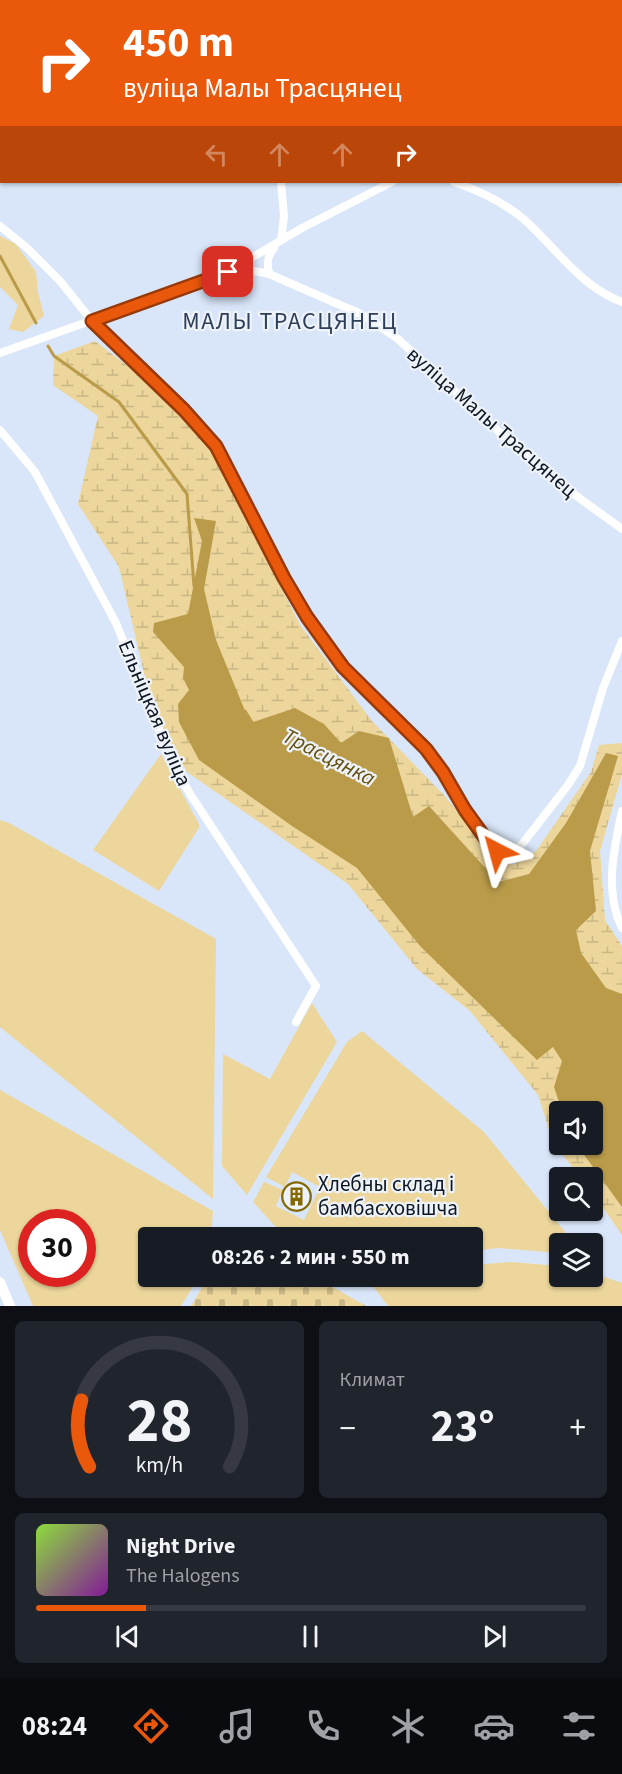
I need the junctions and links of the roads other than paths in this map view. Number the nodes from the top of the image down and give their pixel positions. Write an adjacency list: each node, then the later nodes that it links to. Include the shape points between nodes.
1 (281, 183): 5 (street)
2 (390, 183): 5 (street)
3 (456, 183): 8 (street, via 512,211 582,278)
4 (0, 226): 9 (street, via 60,281)
5 (281, 240): 6 (street); 7 (street, via 269,254)
6 (228, 272): 7 (street, вуліца Малы Трасцянец); 9 (street, вуліца Малы Трасцянец)
7 (269, 274): 12 (street, вуліца Малы Трасцянец, via 348,307 398,339 542,471)
8 (622, 303)
9 (92, 321): 10 (street); 13 (street, via 216,446 307,617 343,667 426,749 497,851 505,854 523,843 580,766 603,688)
10 (0, 353)
11 (0, 430): 16 (street, Ельніцкая вуліца, via 35,471 116,623 172,762 190,794 316,986)
12 (622, 529)
13 (622, 641)
14 (622, 810): 15 (street, via 612,874 615,909)
15 (622, 928)
16 (297, 1022)
17 (0, 1282): 18 (main road)
18 (10, 1306)

